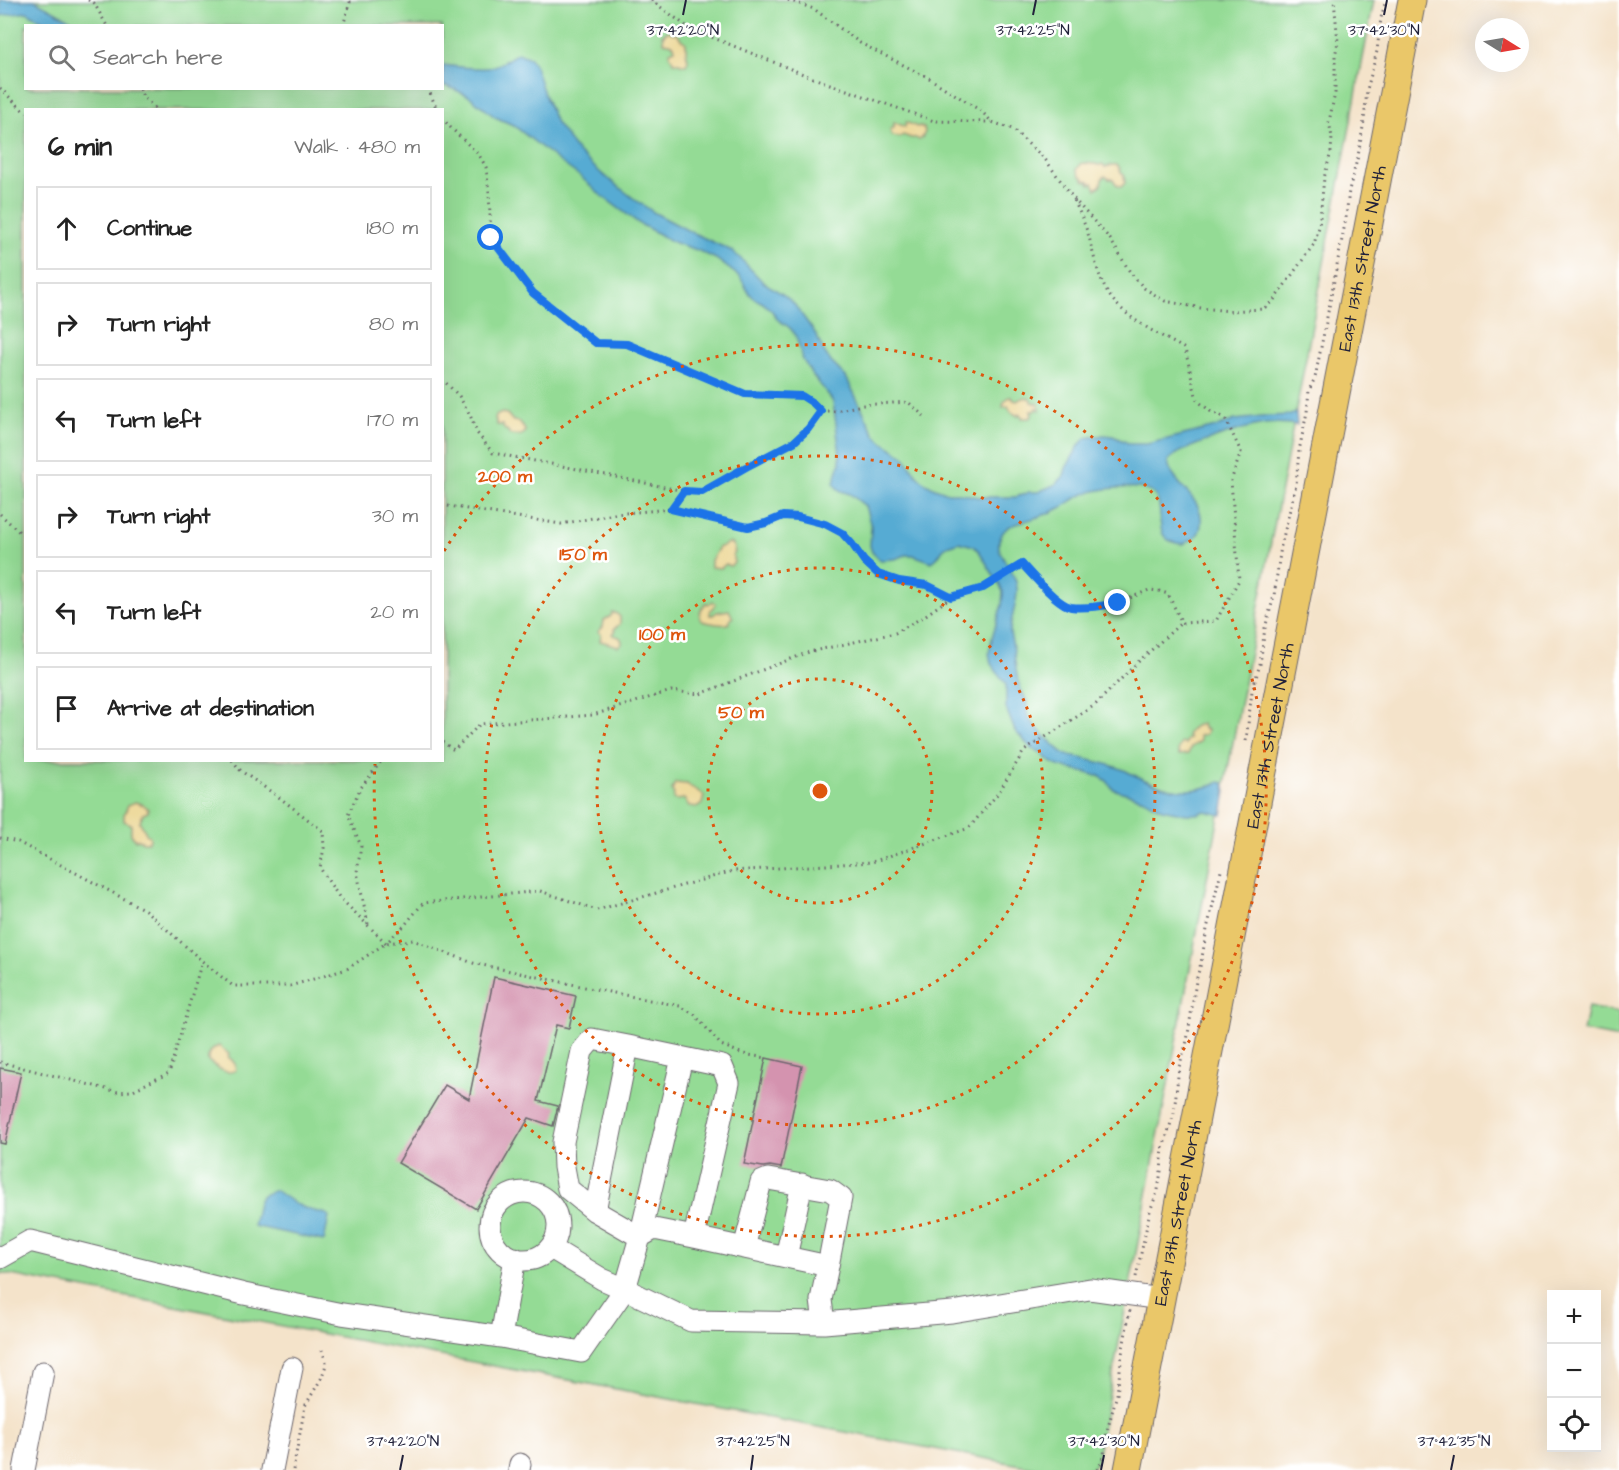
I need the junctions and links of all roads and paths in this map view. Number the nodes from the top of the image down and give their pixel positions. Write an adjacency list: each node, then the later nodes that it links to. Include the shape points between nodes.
1 (88, 0): 8 (path, via 94,3)
2 (651, 0): 17 (path, via 689,28 934,122)
3 (788, 0): 17 (path, via 814,9 860,43 937,83)
4 (1334, 0): 18 (path, via 1338,42 1335,93 1329,123 1331,152 1319,227 1314,244 1274,300 1263,309 1230,311 1164,301 1144,288 1110,239)
5 (1386, 0): 30 (path, via 1315,378 1309,390 1296,485 1252,692)
6 (1412, 0): 54 (main road, East 13th Street North)
7 (350, 1): 9 (path)
8 (106, 24)
9 (344, 24)
10 (0, 88): 15 (path)
11 (141, 90): 13 (path)
12 (428, 90): 14 (path)
13 (155, 108)
14 (436, 108)
15 (24, 111)
16 (444, 120): 20 (path, via 486,167 491,238 533,293 596,343 627,344 745,394 802,396)
17 (992, 122): 18 (path, via 1012,129 1045,159)
18 (1073, 198): 28 (path, via 1109,294 1124,311 1185,349 1197,400 1225,418 1241,452 1231,481 1239,580 1216,621)
19 (444, 381): 22 (path, via 459,396 477,433 493,453)
20 (821, 411): 21 (path, via 908,402); 22 (path, via 794,442 702,492)
21 (924, 416)
22 (684, 491): 24 (path)
23 (444, 505): 24 (path, via 561,524)
24 (671, 509): 27 (path, via 748,527 783,516 825,524 842,533 878,574 927,585)
25 (0, 514): 26 (path)
26 (24, 536)
27 (951, 597): 28 (path, via 983,588 1022,564 1069,607 1118,603 1149,590 1159,591 1168,594); 29 (path, via 895,633 809,652 700,694 671,691 592,715 480,724 454,750)
28 (1182, 623): 36 (path, via 1095,705 1024,751 999,792 969,828 872,862 732,871 597,910 540,891 423,903)
29 (444, 743)
30 (1246, 744)
31 (234, 762): 35 (path, via 323,831 320,868 339,897)
32 (380, 762): 35 (path, via 360,789 348,815 361,846 357,872)
33 (0, 838): 37 (path, via 18,842 145,910)
34 (1223, 861): 53 (path, via 1179,1067 1174,1113 1162,1148 1160,1181)
35 (368, 926): 36 (path)
36 (386, 943): 37 (path, via 346,969 290,986 233,986); 40 (path, via 413,940 473,963 680,1006 695,1014 722,1044 743,1054)
37 (202, 961): 41 (path, via 169,1073 131,1091 118,1092)
38 (628, 1046): 39 (street); 43 (street); 43 (street, via 592,1039 582,1052 563,1142 568,1189)
39 (682, 1058): 44 (street); 45 (street, via 722,1066 729,1083)
40 (766, 1058)
41 (0, 1062)
42 (802, 1185): 47 (street, via 768,1179 761,1182); 48 (street); 51 (street, via 830,1190 841,1197)
43 (595, 1211): 44 (street)
44 (640, 1237): 45 (street, via 654,1229); 52 (street)
45 (694, 1237): 47 (street)
46 (551, 1248): 50 (street, via 532,1259); 50 (street, via 559,1227 552,1206 534,1193 512,1193 495,1208 490,1230 500,1250); 52 (street)
47 (744, 1248): 48 (street)
48 (786, 1257): 51 (street)
49 (0, 1258): 56 (street, via 30,1241 342,1314)
50 (515, 1258): 56 (street)
51 (828, 1266): 55 (street, via 821,1300)
52 (625, 1289): 55 (street, via 691,1321); 56 (street, via 581,1352)
53 (1133, 1295): 54 (street); 55 (street, via 1090,1289 952,1312); 63 (path, via 1117,1394)
54 (1161, 1299): 64 (main road, East 13th Street North)
55 (824, 1323)
56 (501, 1337)
57 (322, 1350): 62 (path, via 325,1368 305,1406)
58 (292, 1368): 61 (street)
59 (43, 1372): 60 (street)
60 (24, 1470)
61 (272, 1470)
62 (293, 1470)
63 (1098, 1470)
64 (1128, 1470)

